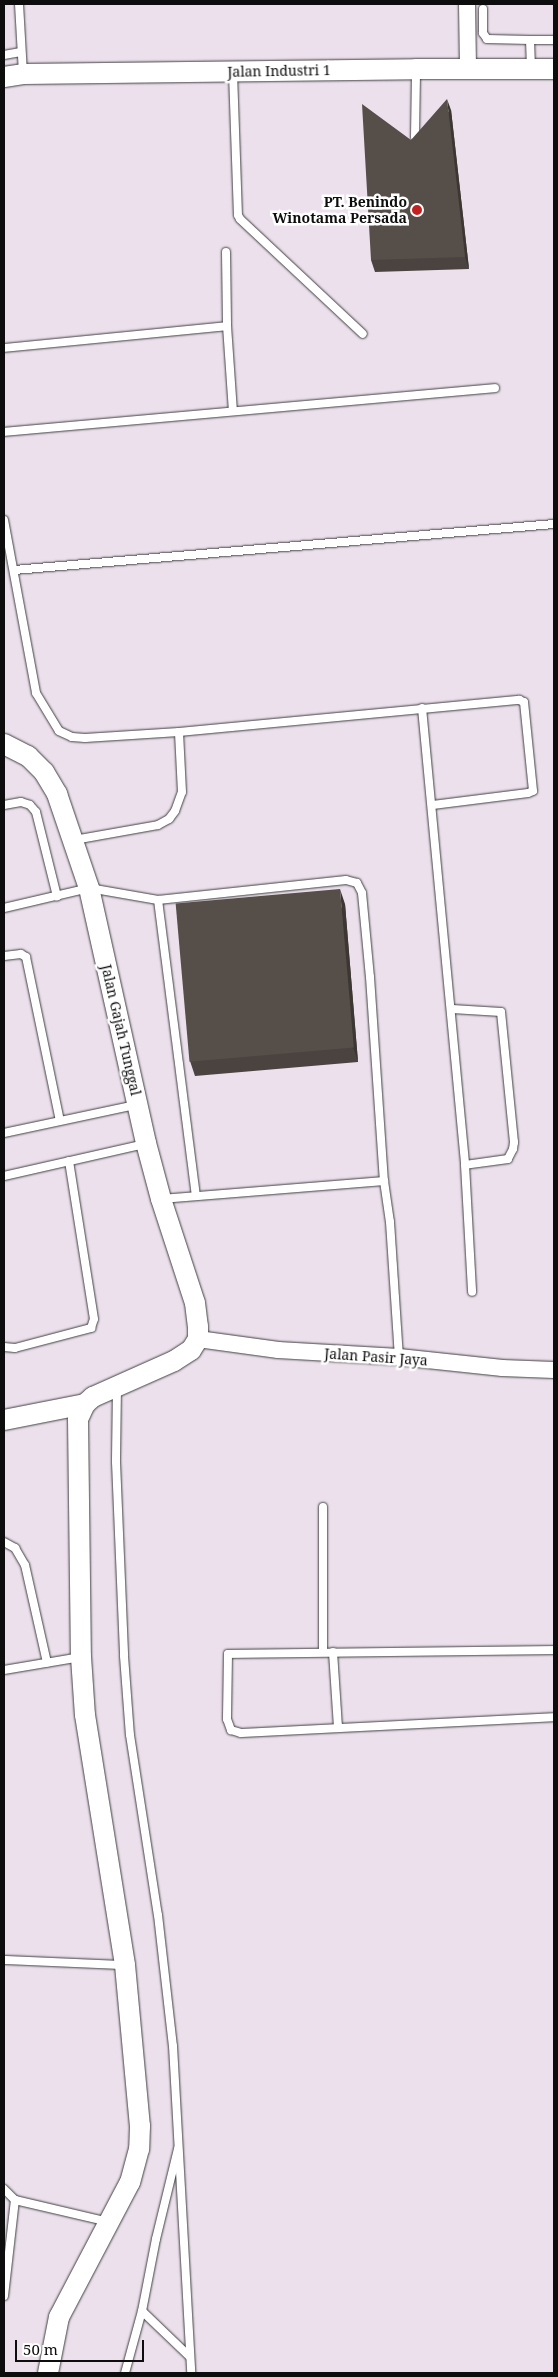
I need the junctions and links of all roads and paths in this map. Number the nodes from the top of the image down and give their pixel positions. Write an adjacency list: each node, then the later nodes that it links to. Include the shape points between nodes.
1 (19, 4): 6 (lane)
2 (467, 4): 10 (street)
3 (483, 9): 4 (lane, via 483,33 487,39)
4 (530, 40): 5 (lane); 11 (lane)
5 (554, 40)
6 (21, 52): 7 (lane); 13 (lane)
7 (4, 55)
8 (416, 69): 10 (street, Jalan Industri 1); 12 (street, Jalan Industri 1); 14 (lane)
9 (554, 69): 11 (street, Jalan Industri 1)
10 (468, 70): 11 (street, Jalan Industri 1)
11 (531, 70)
12 (233, 72): 13 (street, Jalan Industri 1); 17 (lane, via 240,220)
13 (13, 76)
14 (415, 137)
15 (226, 252): 16 (lane)
16 (227, 326): 18 (lane); 20 (lane)
17 (363, 334)
18 (4, 348)
19 (495, 388): 20 (lane)
20 (233, 411): 21 (lane)
21 (4, 432)
22 (4, 520): 24 (lane)
23 (554, 524): 24 (lane)
24 (14, 570): 26 (lane, via 36,693 55,728 63,734 82,738)
25 (422, 708): 26 (lane); 28 (lane); 28 (lane, via 519,700 525,704 533,788 530,793)
26 (179, 732): 30 (lane, via 182,792 175,811 168,818 158,825)
27 (4, 744): 30 (street, Jalan Gajah Tunggal, via 28,756 44,772 57,794)
28 (433, 804): 36 (lane)
29 (4, 805): 32 (lane, via 21,802 36,812)
30 (71, 840): 31 (street, Jalan Gajah Tunggal)
31 (89, 888): 32 (lane); 33 (lane); 37 (street, Jalan Gajah Tunggal)
32 (57, 896): 34 (lane)
33 (158, 900): 44 (lane, via 346,880 356,883 362,893 370,977); 45 (lane)
34 (4, 908)
35 (4, 956): 38 (lane, via 21,954 26,957)
36 (452, 1009): 42 (lane); 42 (lane, via 501,1012 514,1142 508,1159)
37 (138, 1104): 38 (lane); 40 (street, Jalan Gajah Tunggal)
38 (60, 1121): 39 (lane)
39 (4, 1133)
40 (146, 1143): 41 (lane); 46 (street, Jalan Gajah Tunggal)
41 (69, 1161): 43 (lane); 49 (lane, via 94,1319 91,1328 14,1348)
42 (465, 1165): 47 (lane)
43 (4, 1176)
44 (384, 1181): 45 (lane); 50 (lane)
45 (196, 1195): 46 (lane)
46 (161, 1199): 48 (street, Jalan Gajah Tunggal, via 195,1303)
47 (472, 1292)
48 (198, 1339): 50 (street, Jalan Pasir Jaya, via 278,1350); 52 (street, via 191,1350 174,1361)
49 (4, 1347)
50 (399, 1357): 51 (street, Jalan Pasir Jaya)
51 (554, 1370)
52 (117, 1387): 53 (street); 67 (lane, via 116,1462 130,1735 158,1915)
53 (85, 1404): 54 (street); 60 (street, via 78,1419)
54 (4, 1420)
55 (323, 1507): 58 (lane)
56 (4, 1542): 61 (lane, via 15,1548 25,1565)
57 (554, 1650): 59 (lane)
58 (323, 1652): 59 (lane); 64 (lane, via 228,1654 228,1725 241,1733)
59 (334, 1652): 64 (lane)
60 (81, 1657): 61 (lane); 66 (street, via 93,1769)
61 (47, 1663): 62 (lane)
62 (4, 1670)
63 (554, 1717): 64 (lane)
64 (338, 1728)
65 (4, 1960): 66 (lane)
66 (125, 1965): 70 (street, via 140,2126 139,2148 130,2182)
67 (180, 2140): 72 (lane); 73 (lane)
68 (4, 2188): 69 (lane)
69 (15, 2200): 70 (lane); 71 (lane)
70 (109, 2222): 74 (street, via 58,2317)
71 (4, 2296)
72 (142, 2311): 73 (lane); 75 (lane)
73 (190, 2356): 76 (lane)
74 (48, 2373)
75 (125, 2373)
76 (191, 2373)

